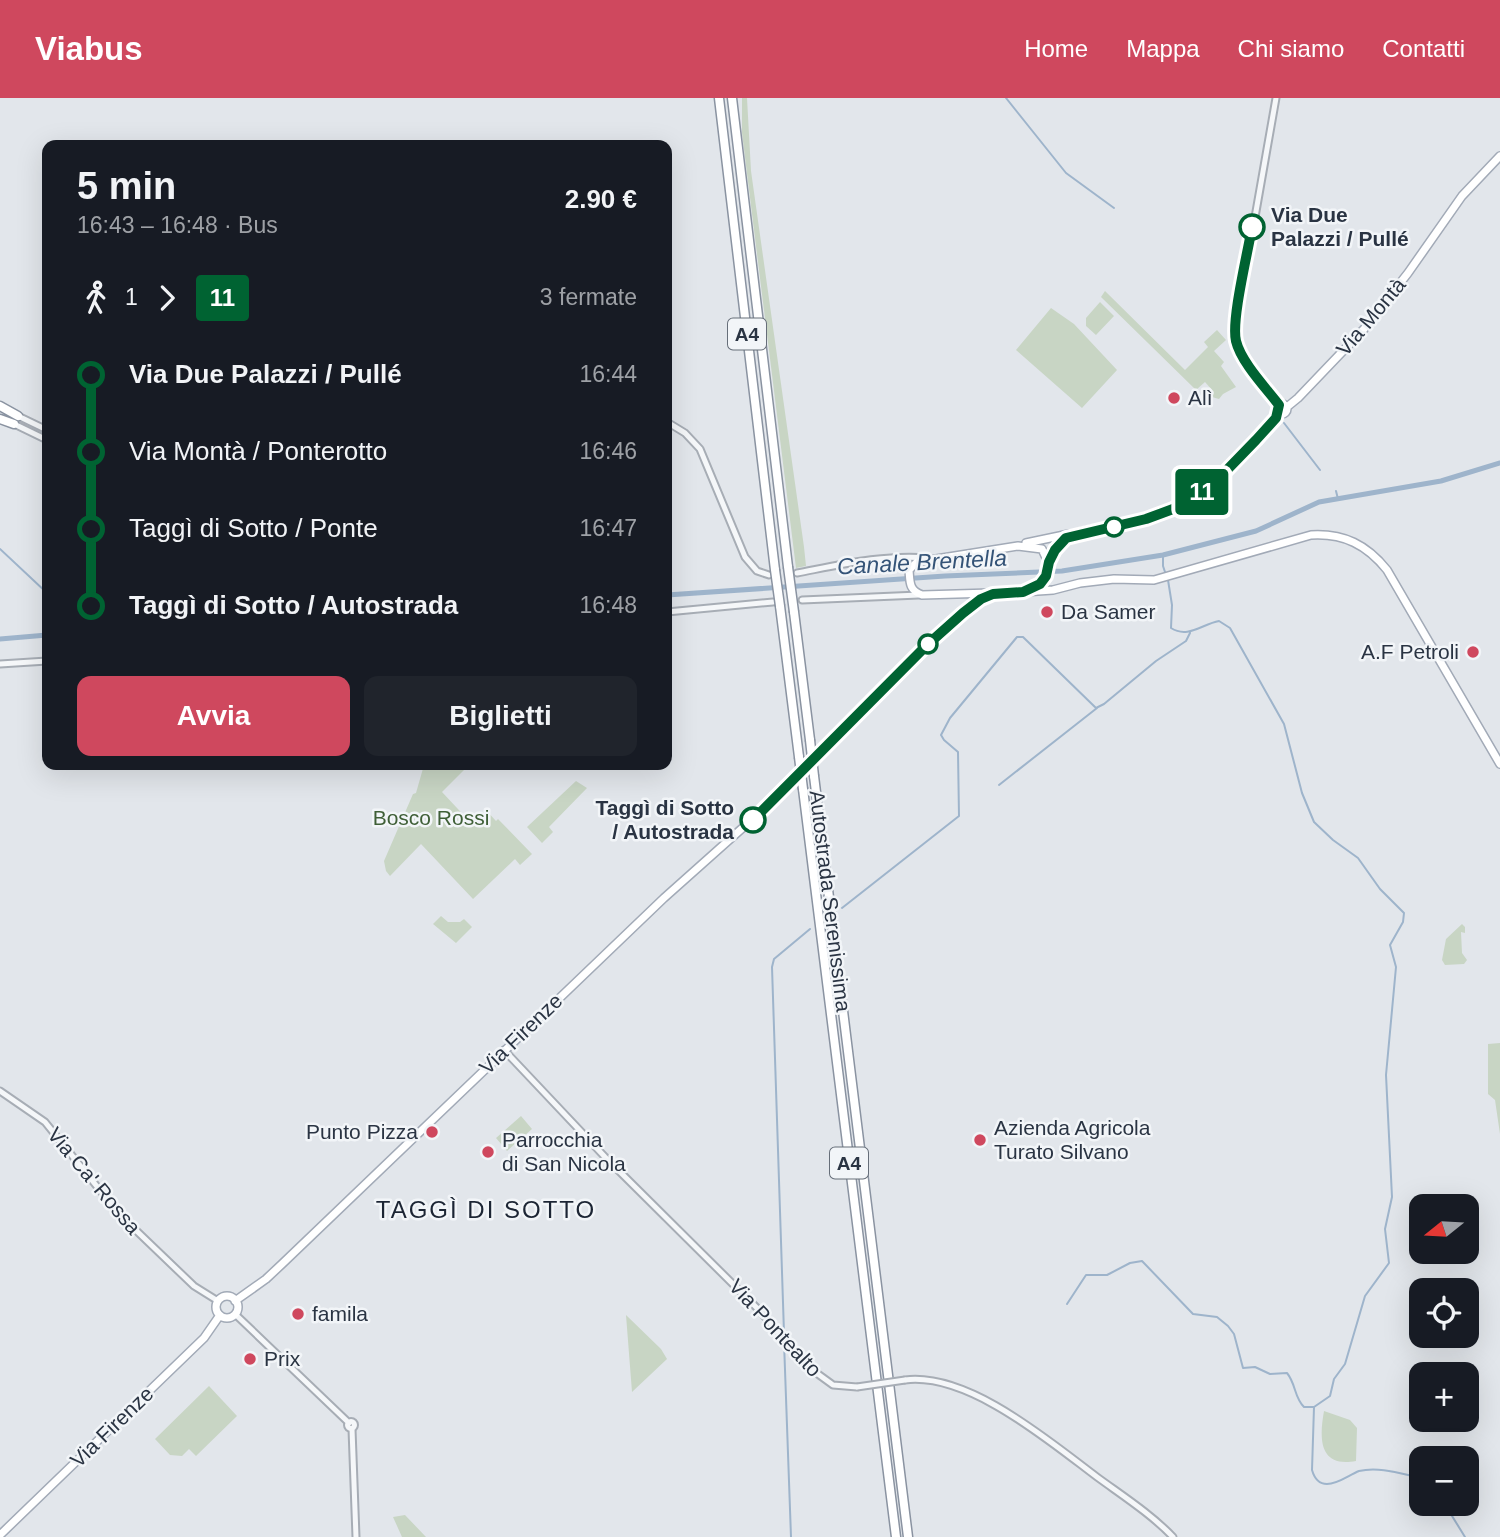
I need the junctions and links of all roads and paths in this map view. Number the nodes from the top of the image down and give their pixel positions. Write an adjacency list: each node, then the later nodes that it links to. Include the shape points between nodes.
1 (719, 98): 18 (highway, Autostrada Serenissima / A4)
2 (732, 98): 44 (highway, Autostrada Serenissima / A4, bridge)
3 (1276, 98): 6 (street, via 1236,342)
4 (1500, 156): 6 (main road, Via Montà, via 1462,196 1364,329 1298,398)
5 (0, 407): 8 (highway)
6 (1281, 409): 12 (main road, Via Montà, via 1234,464 1194,497 1146,519)
7 (0, 417): 8 (highway)
8 (16, 420): 10 (street); 11 (street)
9 (672, 425): 18 (street, via 700,449 745,557 762,573)
10 (42, 428)
11 (42, 437)
12 (1084, 533): 13 (main road); 16 (main road, Via Montà, via 1066,538)
13 (1018, 546): 14 (main road); 16 (main road, via 1042,548)
14 (935, 558): 15 (street); 17 (main road, via 916,562)
15 (895, 559): 17 (street); 19 (street)
16 (1049, 563): 20 (main road)
17 (909, 571): 21 (main road)
18 (772, 573): 29 (highway, Autostrada Serenissima / A4, bridge)
19 (797, 573)
20 (1046, 576): 22 (main road, via 1051,583); 23 (main road)
21 (910, 585): 26 (main road); 27 (street)
22 (1068, 585): 23 (main road); 34 (main road, via 1160,579 1311,535 1347,538 1375,554 1387,570)
23 (1023, 592): 25 (main road)
24 (956, 593): 25 (main road); 26 (main road); 31 (main road, via 966,600)
25 (998, 593): 31 (main road, Via Firenze)
26 (922, 595): 27 (street)
27 (897, 597): 28 (street)
28 (802, 600)
29 (776, 604): 30 (street); 43 (highway, Autostrada Serenissima / A4, bridge)
30 (672, 612)
31 (963, 613): 35 (main road, Via Firenze, via 762,811)
32 (42, 661): 33 (street)
33 (0, 664)
34 (1500, 764)
35 (504, 1050): 38 (main road, Via Firenze, via 282,1264); 45 (street, Via Pontealto, bridge, via 743,1293 811,1369 833,1385 943,1382 1005,1410)
36 (0, 1091): 37 (street, Via Ca' Rossa, via 45,1122 120,1215 194,1286)
37 (218, 1301): 38 (main road, via 227,1296); 40 (main road)
38 (235, 1301): 39 (main road)
39 (234, 1314): 40 (main road, via 229,1318); 42 (street, via 350,1426)
40 (220, 1315): 41 (main road, Via Firenze, via 196,1346)
41 (0, 1535)
42 (356, 1537)
43 (896, 1537)
44 (908, 1537)
45 (1173, 1537)

